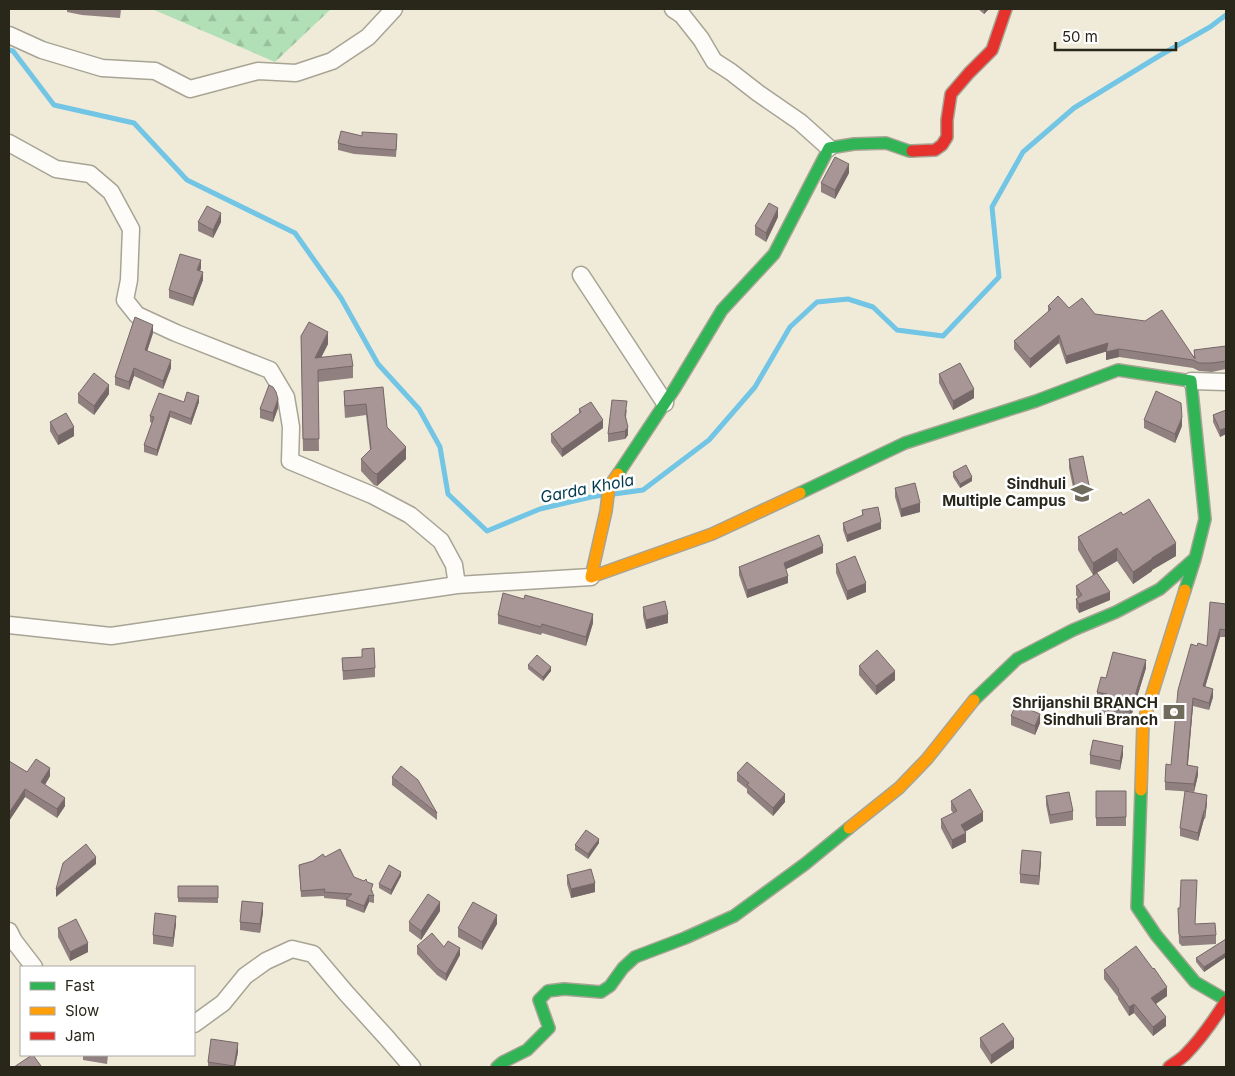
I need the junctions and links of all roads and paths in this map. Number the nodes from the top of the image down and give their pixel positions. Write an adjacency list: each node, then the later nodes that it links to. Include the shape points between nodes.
1 (394, 9): 4 (street, via 368,37 332,61 296,73 258,72 190,89 155,71 102,68 42,50)
2 (673, 9): 6 (street, via 701,39 714,61 800,122)
3 (1006, 9): 6 (main road, via 992,50 951,94 948,137 942,145 935,150 909,151 886,143)
4 (9, 35)
5 (9, 142): 13 (street, via 56,169 90,174 111,192 131,229 125,300 137,315 176,334 270,370 286,397 292,427 290,461 372,495 410,515 441,541 454,565)
6 (829, 148): 10 (main road, via 774,254 722,310)
7 (581, 275): 10 (street)
8 (1191, 381): 9 (street); 11 (main road, via 1205,519); 12 (main road, via 1118,370 1036,401 905,443 712,534)
9 (1226, 382)
10 (665, 403): 12 (main road, via 609,487)
11 (1195, 558): 17 (main road, via 1143,723 1137,907 1195,982); 20 (main road, via 1160,589 1017,659 975,699 899,788 734,916 635,957 601,992 564,988 548,991 539,1000 549,1028 527,1050)
12 (591, 577): 13 (street)
13 (457, 585): 14 (street, via 112,636)
14 (9, 625)
15 (9, 931): 16 (street)
16 (33, 966)
17 (1226, 1001): 21 (main road, via 1184,1056)
18 (195, 1023): 19 (street, via 223,1003 245,976 266,961 292,949 313,954)
19 (412, 1067)
20 (497, 1067)
21 (1168, 1067)

